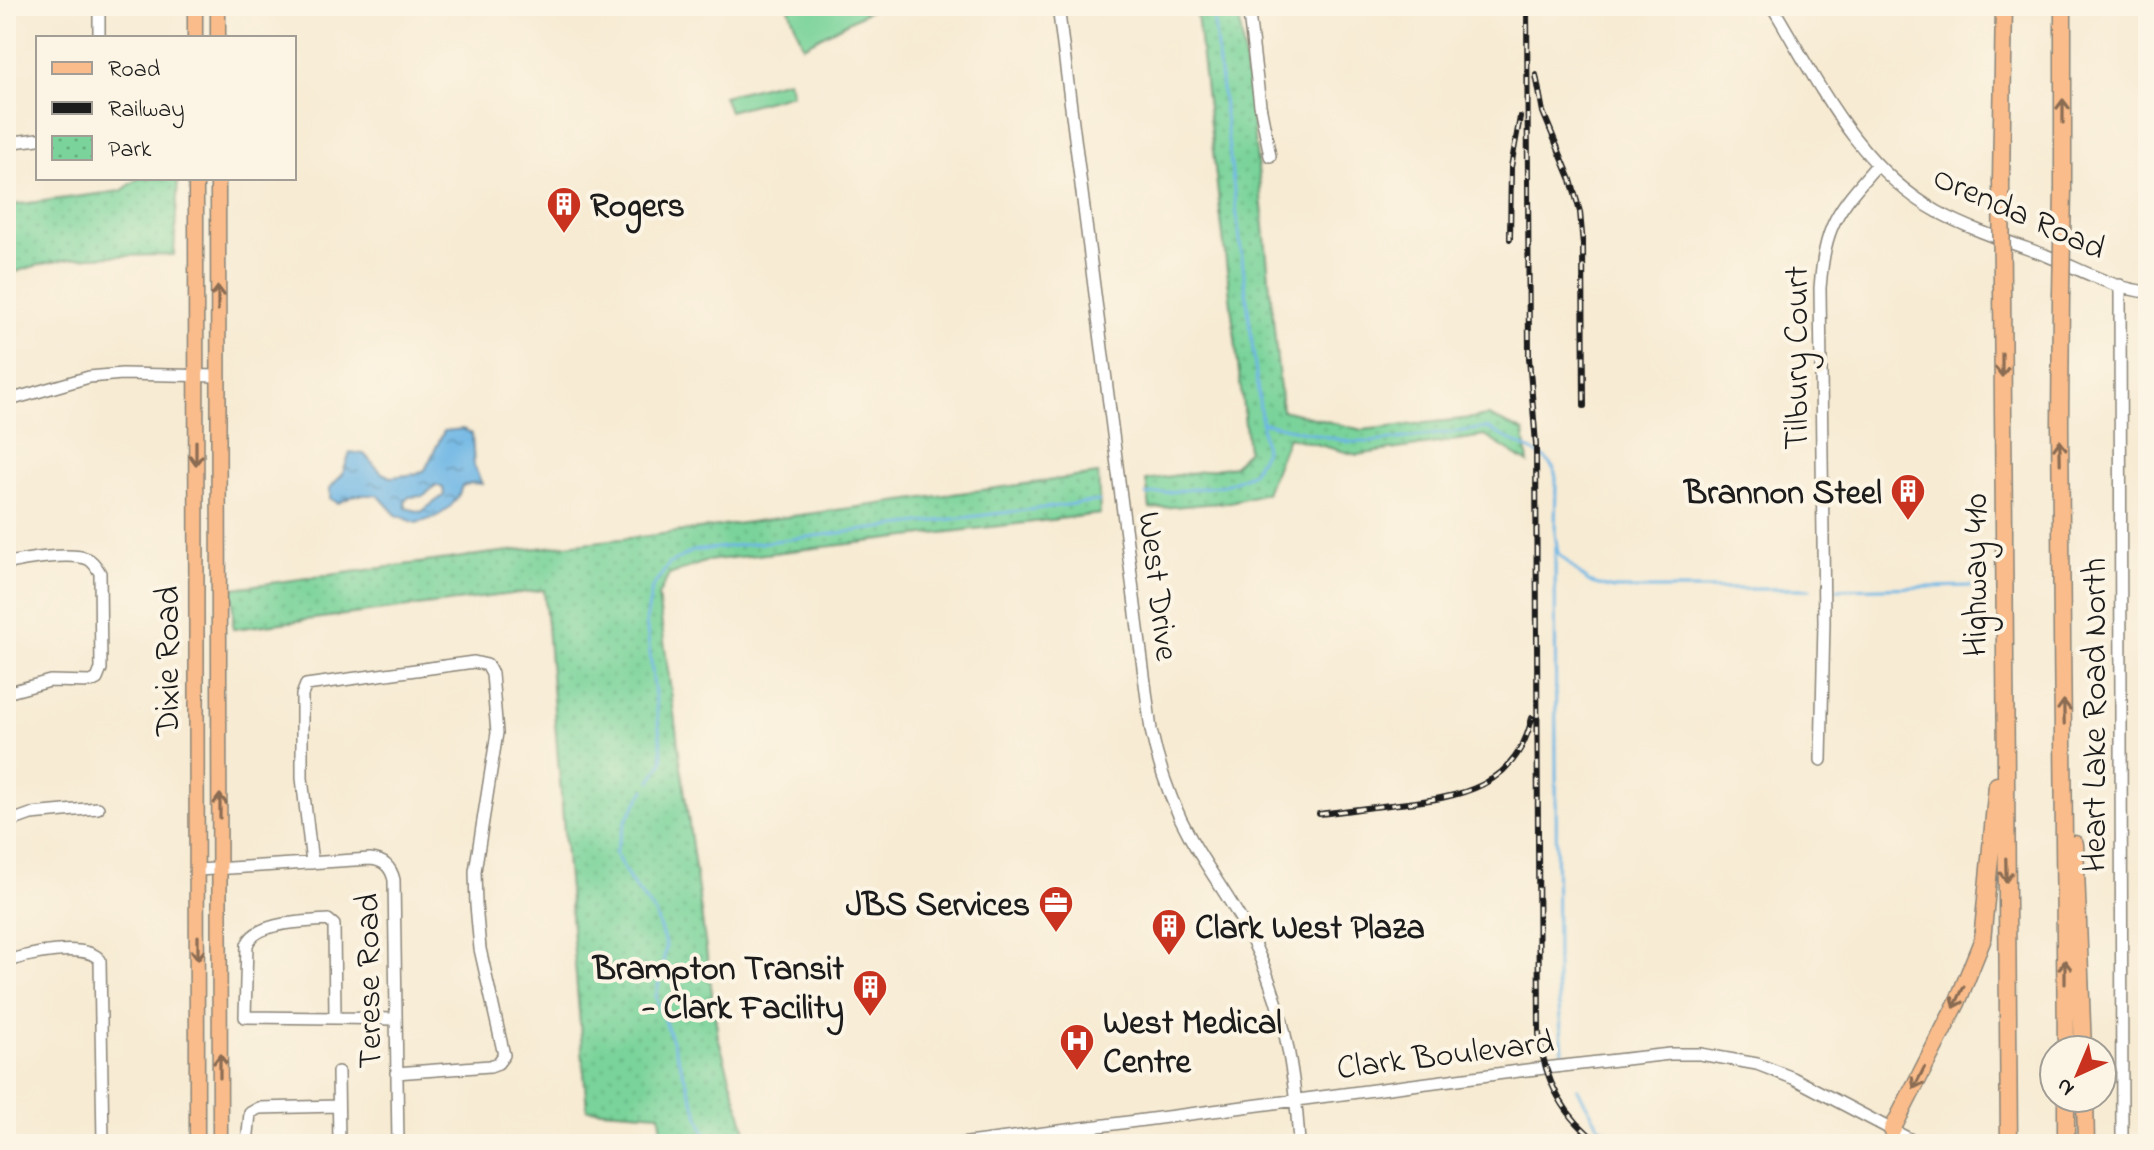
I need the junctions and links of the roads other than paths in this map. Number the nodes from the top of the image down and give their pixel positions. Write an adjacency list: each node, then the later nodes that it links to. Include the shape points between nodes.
1 (99, 6): 9 (street)
2 (195, 6): 10 (main road)
3 (218, 6): 11 (main road)
4 (1058, 6): 40 (street, West Drive, via 1147,713 1180,817 1248,932 1272,988)
5 (1248, 6): 14 (street)
6 (1772, 6): 15 (street, Orenda Road)
7 (2004, 6): 25 (highway, Highway 410, one-way to 25, bridge)
8 (2063, 6): 27 (highway, one-way to 8, bridge, via 2060,424)
9 (99, 36)
10 (195, 36)
11 (218, 36)
12 (36, 139): 13 (street)
13 (6, 143)
14 (1270, 156)
15 (1876, 166): 18 (street, Orenda Road, via 1911,195 1965,226); 26 (street, Tilbury Court, via 1837,214 1823,252)
16 (196, 180): 20 (main road, Dixie Road)
17 (218, 180): 21 (main road, Dixie Road, one-way to 17)
18 (2120, 285): 19 (street, Orenda Road); 57 (street, Heart Lake Road North)
19 (2148, 292)
20 (196, 375): 21 (street); 22 (street, via 89,377); 32 (main road, Dixie Road, one-way to 32)
21 (218, 376): 31 (main road, Dixie Road, one-way to 21)
22 (6, 401)
23 (6, 564): 24 (street, via 65,557 90,560 100,573 101,637 97,679 50,681)
24 (6, 693)
25 (2005, 736): 44 (highway, one-way to 44, via 1982,941 1957,1003); 54 (highway, Highway 410, one-way to 54)
26 (1821, 760)
27 (2065, 786): 36 (highway, one-way to 27); 37 (highway, via 2075,844)
28 (98, 808): 29 (street, via 31,814)
29 (6, 823)
30 (312, 863): 31 (street, Terese Road); 35 (street, Terese Road, via 379,860 392,872); 39 (street, via 302,778 306,685 474,662 487,665 497,733 475,871 476,905 480,949 504,1055 490,1066)
31 (220, 869): 32 (street, Terese Road); 47 (main road, Dixie Road, one-way to 31)
32 (198, 870): 46 (main road, Dixie Road, one-way to 46)
33 (6, 962): 45 (street, via 38,953 79,952 91,952 100,960)
34 (335, 1018): 34 (street, via 245,1017 249,938 277,926 328,920 334,925); 35 (street)
35 (395, 1019): 39 (street, Terese Road)
36 (2066, 1034)
37 (2082, 1034)
38 (338, 1072): 41 (street)
39 (396, 1073): 50 (street, Terese Road)
40 (1297, 1101): 44 (street, Clark Boulevard, via 1527,1070 1700,1054 1757,1064 1793,1078); 51 (street, Clark Boulevard); 52 (street, West Drive)
41 (338, 1106): 48 (street, via 259,1108 247,1121); 49 (street)
42 (2066, 1114): 55 (highway)
43 (2085, 1114): 56 (highway)
44 (1892, 1130): 53 (street, Clark Boulevard)
45 (103, 1144)
46 (197, 1144)
47 (220, 1144)
48 (247, 1144)
49 (339, 1144)
50 (398, 1144)
51 (960, 1144)
52 (1299, 1144)
53 (1919, 1144)
54 (2009, 1144)
55 (2066, 1144)
56 (2086, 1144)
57 (2122, 1144)

